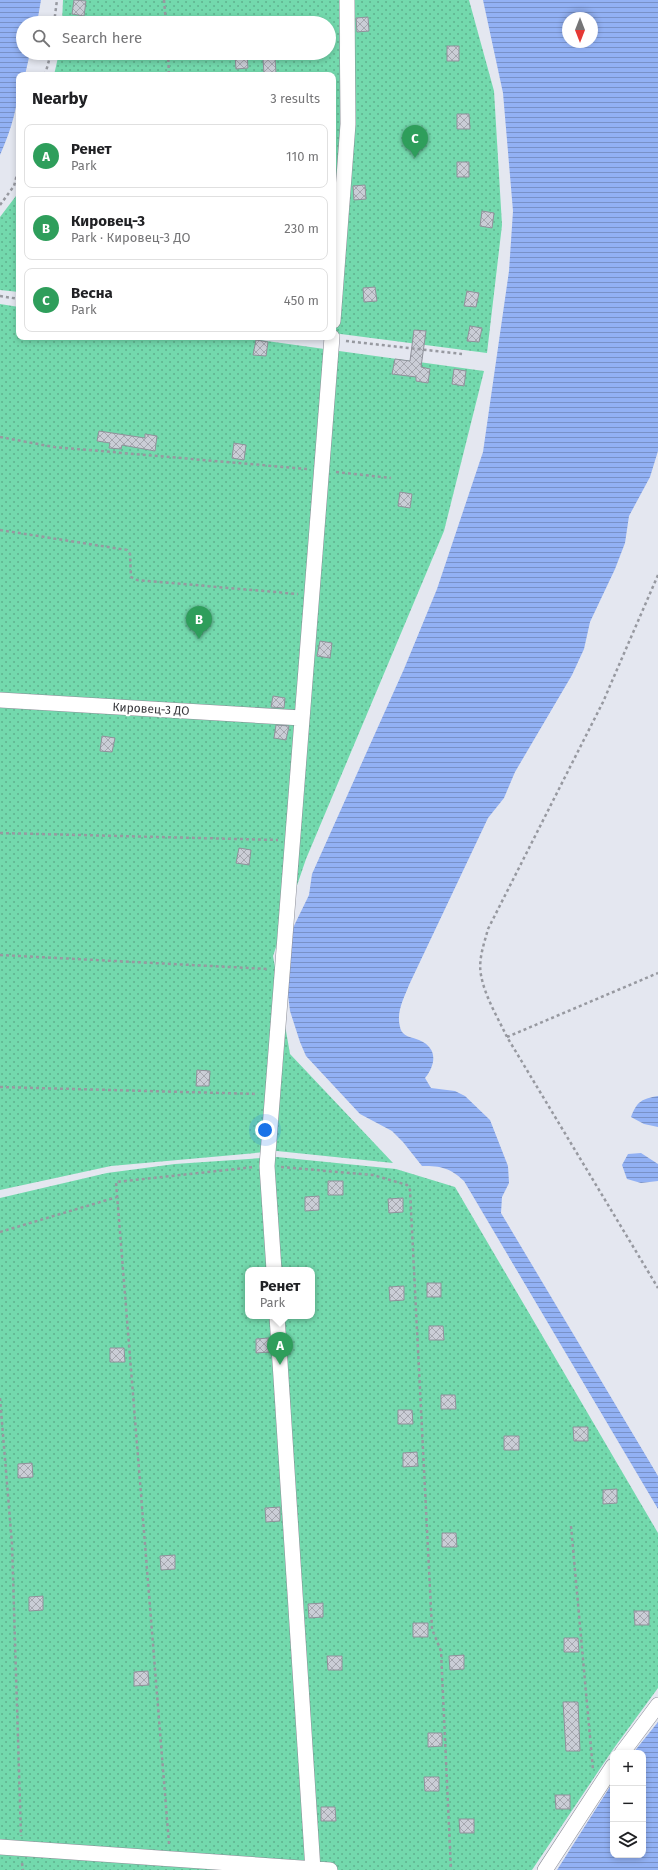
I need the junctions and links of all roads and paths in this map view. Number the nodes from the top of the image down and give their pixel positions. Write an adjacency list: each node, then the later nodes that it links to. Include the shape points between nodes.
1 (57, 0): 4 (path)
2 (164, 0): 5 (path)
3 (347, 0): 12 (street, via 348,124)
4 (55, 16)
5 (165, 16)
6 (49, 60): 8 (path)
7 (168, 60): 9 (path)
8 (46, 72)
9 (169, 72)
10 (16, 178): 11 (path, via 14,186)
11 (0, 205)
12 (336, 282)
13 (0, 296): 14 (path)
14 (16, 299)
15 (336, 338): 17 (path)
16 (332, 340): 19 (street)
17 (462, 354)
18 (0, 437): 19 (path, via 54,447)
19 (321, 471): 20 (path); 23 (street)
20 (391, 478)
21 (0, 530): 23 (path, via 127,550 130,554 130,577 137,580)
22 (658, 575): 31 (path, via 603,702 488,929 480,974 487,996)
23 (312, 595): 25 (street)
24 (0, 700): 25 (street, Кировец-3 ДО)
25 (302, 718): 27 (street)
26 (0, 833): 27 (path)
27 (292, 841): 29 (street)
28 (0, 955): 29 (path)
29 (282, 969): 33 (street)
30 (658, 973): 31 (path)
31 (507, 1038): 38 (path)
32 (0, 1087): 33 (path)
33 (272, 1095): 34 (street)
34 (267, 1166): 35 (path, via 116,1182); 37 (street); 52 (path, via 373,1175 407,1185 410,1190 432,1629 441,1651)
35 (117, 1198): 36 (path); 48 (path)
36 (0, 1232)
37 (274, 1267)
38 (658, 1288)
39 (277, 1319): 49 (street)
40 (0, 1398): 47 (path, via 12,1544)
41 (571, 1526): 45 (path, via 591,1765)
42 (658, 1705): 43 (street)
43 (624, 1750)
44 (610, 1770): 45 (street)
45 (597, 1790): 53 (street)
46 (0, 1847): 47 (street)
47 (21, 1848): 48 (street); 50 (path)
48 (170, 1859): 49 (street)
49 (313, 1869): 51 (street)
50 (23, 1870)
51 (330, 1870)
52 (451, 1870)
53 (545, 1870)

